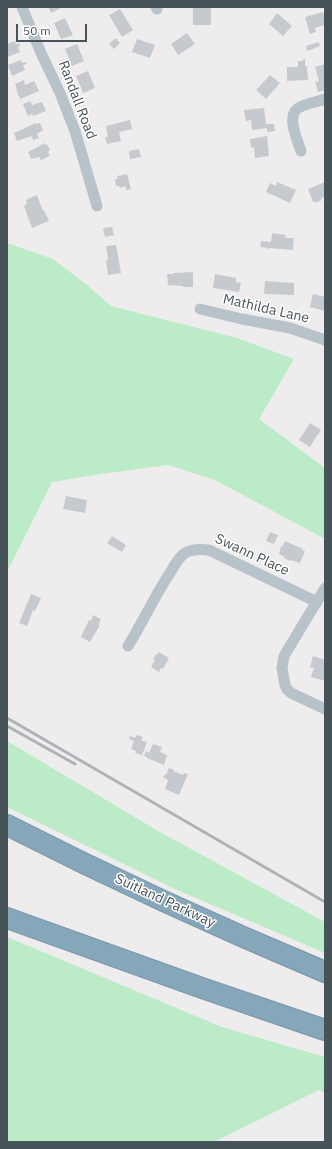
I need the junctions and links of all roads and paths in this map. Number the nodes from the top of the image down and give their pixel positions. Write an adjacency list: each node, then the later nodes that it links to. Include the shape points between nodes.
1 (22, 7): 4 (street, Randall Road, via 75,131)
2 (325, 99): 3 (street, via 301,106 293,114 294,131)
3 (301, 151)
4 (96, 206)
5 (200, 309): 6 (street, Mathilda Lane, via 290,328)
6 (325, 340)
7 (325, 588): 8 (street)
8 (317, 602): 9 (street, Swann Place, via 209,550 194,550 185,553 178,561); 10 (street, via 284,656 282,668 285,685 291,693)
9 (128, 646)
10 (325, 709)
11 (7, 826): 13 (highway, Suitland Parkway, via 152,896)
12 (7, 918): 14 (highway)
13 (325, 972)
14 (325, 1030)

